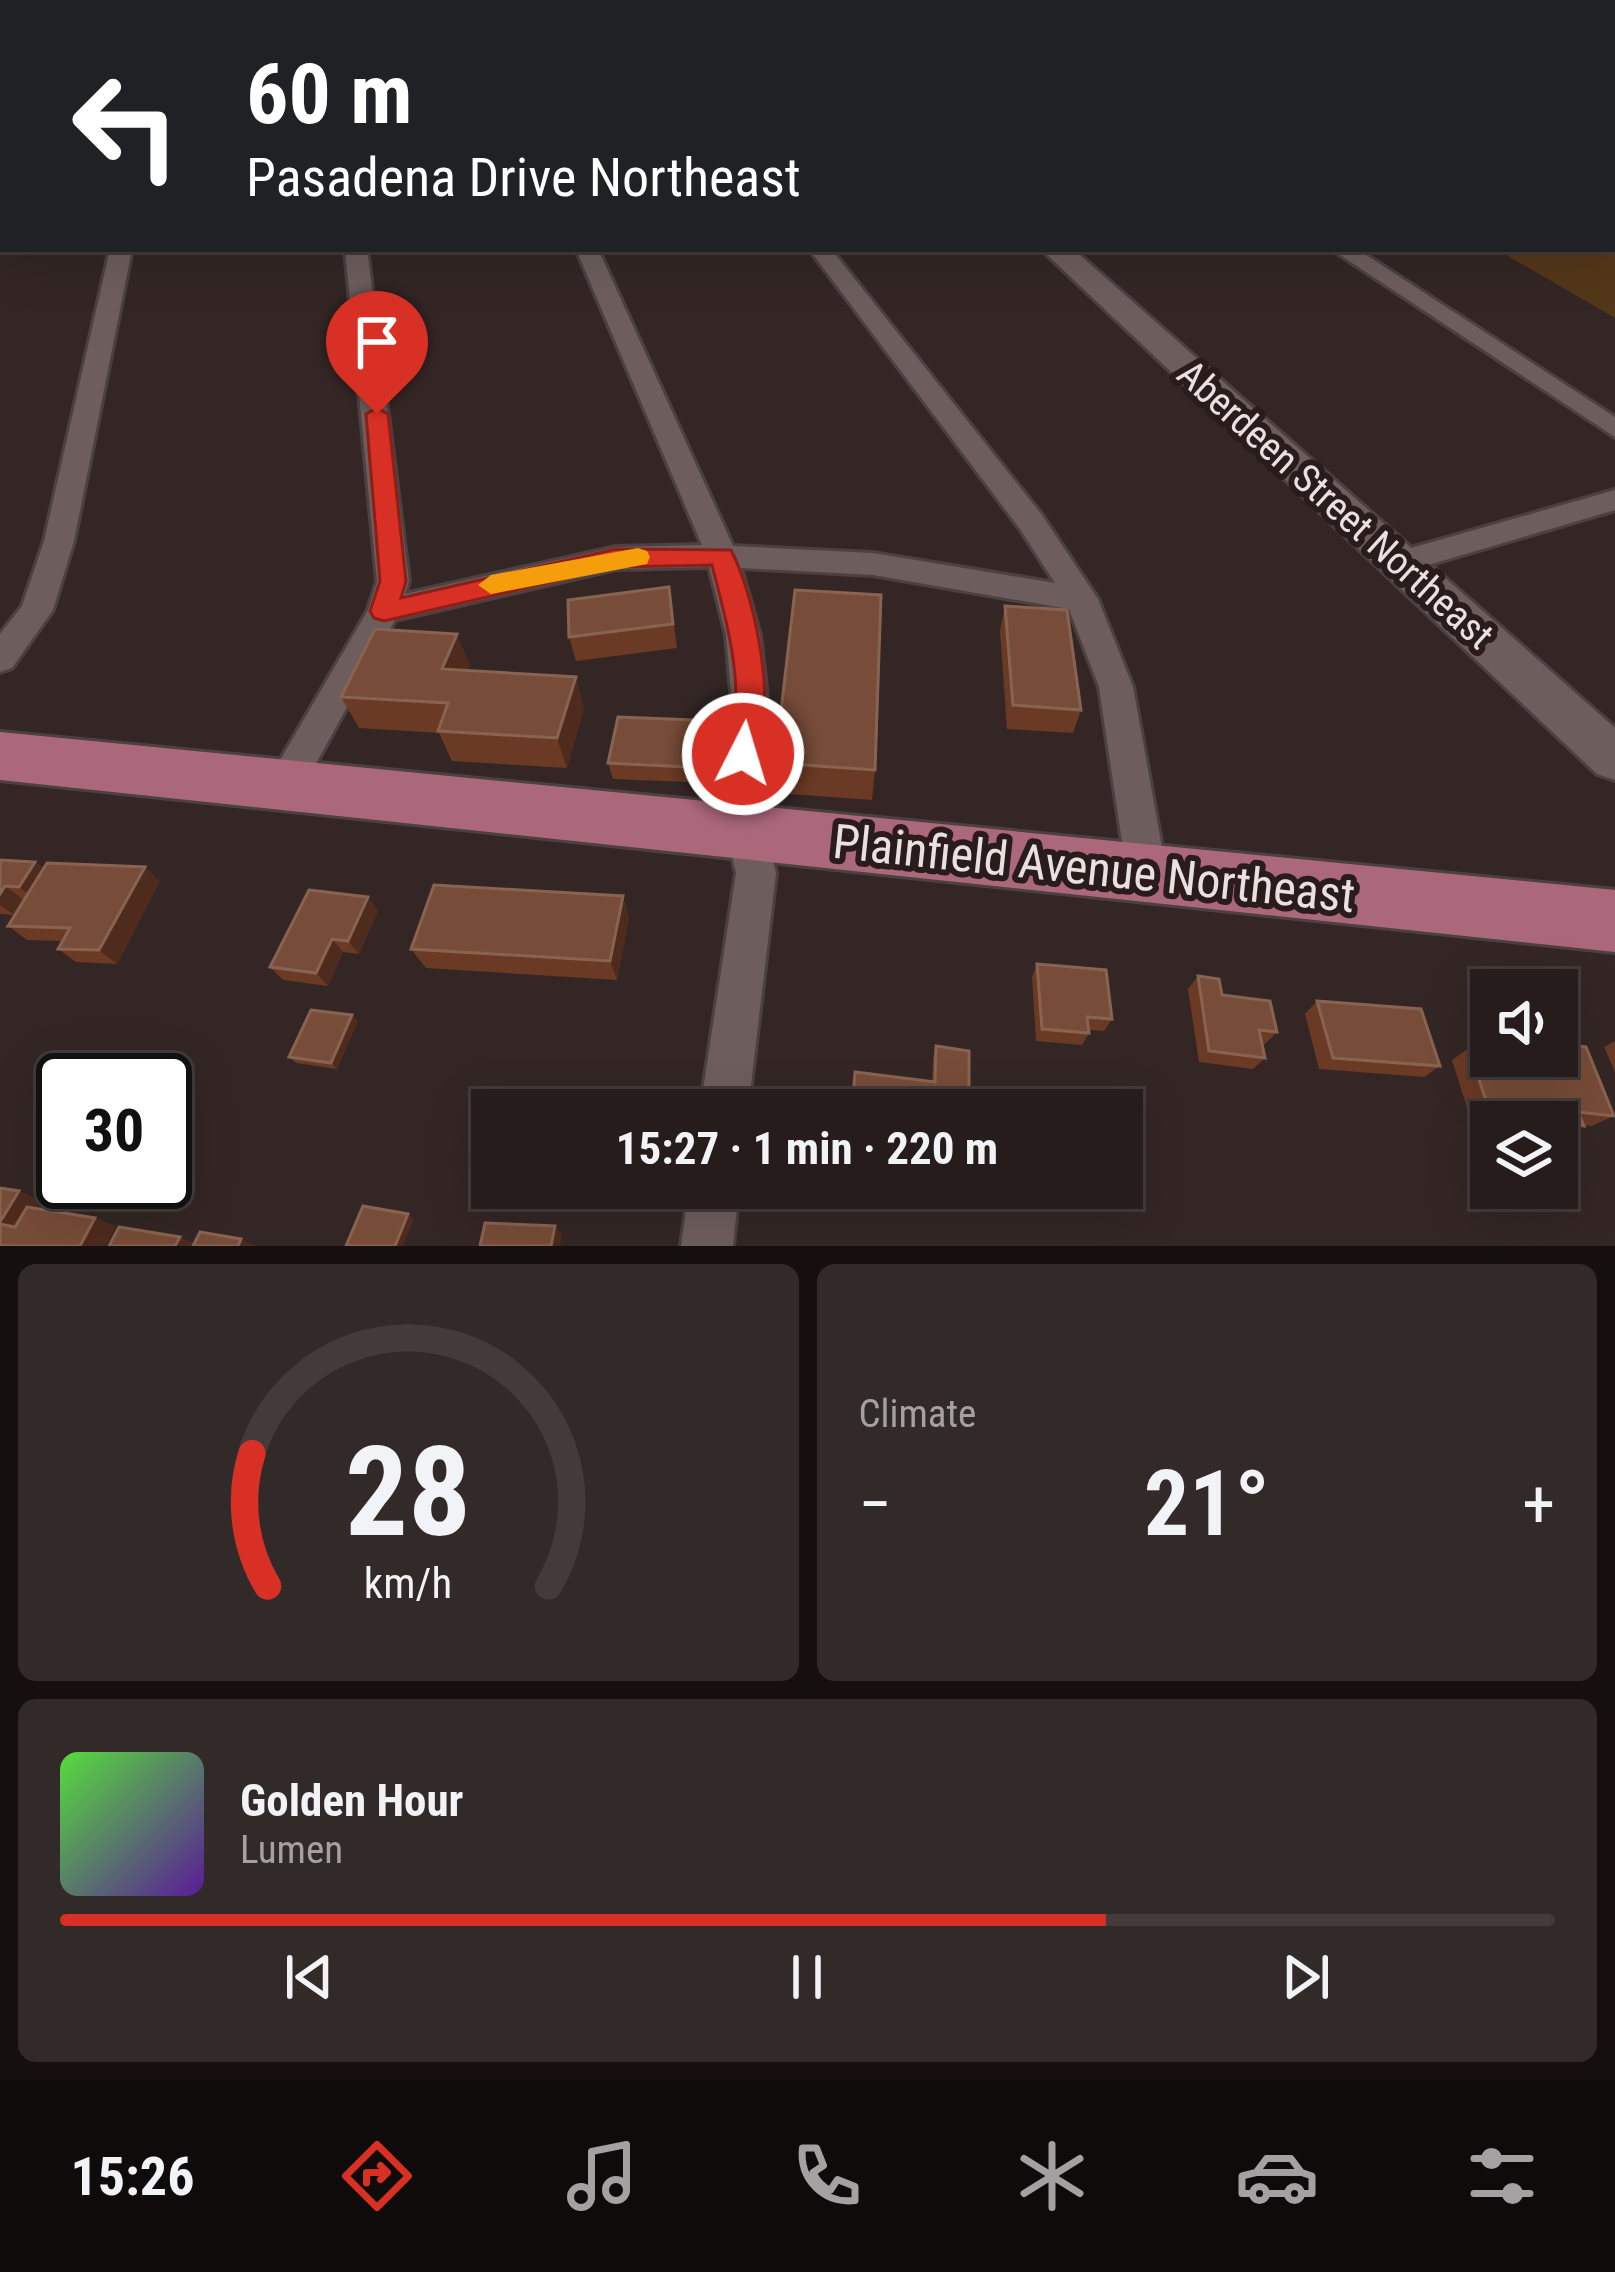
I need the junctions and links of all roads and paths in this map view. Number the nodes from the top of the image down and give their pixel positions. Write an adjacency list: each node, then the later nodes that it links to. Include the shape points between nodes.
1 (121, 252): 13 (street, via 58,541 37,610)
2 (356, 252): 12 (street, via 387,497 393,581)
3 (588, 252): 9 (street)
4 (822, 252): 11 (street)
5 (1058, 252): 10 (street, Aberdeen Street Northeast)
6 (1347, 252): 7 (street)
7 (1615, 428)
8 (1615, 500): 10 (street)
9 (722, 556): 11 (street, via 873,564); 12 (street, via 616,558); 17 (street, via 743,635 751,714 736,793)
10 (1401, 562): 15 (street, Aberdeen Street Northeast)
11 (1082, 599): 18 (street, via 1116,687)
12 (384, 611): 16 (street)
13 (0, 659)
14 (0, 757): 16 (main road, Plainfield Avenue Northeast)
15 (1615, 759)
16 (285, 785): 17 (main road, Plainfield Avenue Northeast)
17 (747, 834): 18 (main road, Plainfield Avenue Northeast); 20 (street, via 756,874)
18 (1147, 875): 19 (main road, Plainfield Avenue Northeast)
19 (1615, 921)
20 (727, 1089)
21 (711, 1209): 22 (street)
22 (707, 1246)

